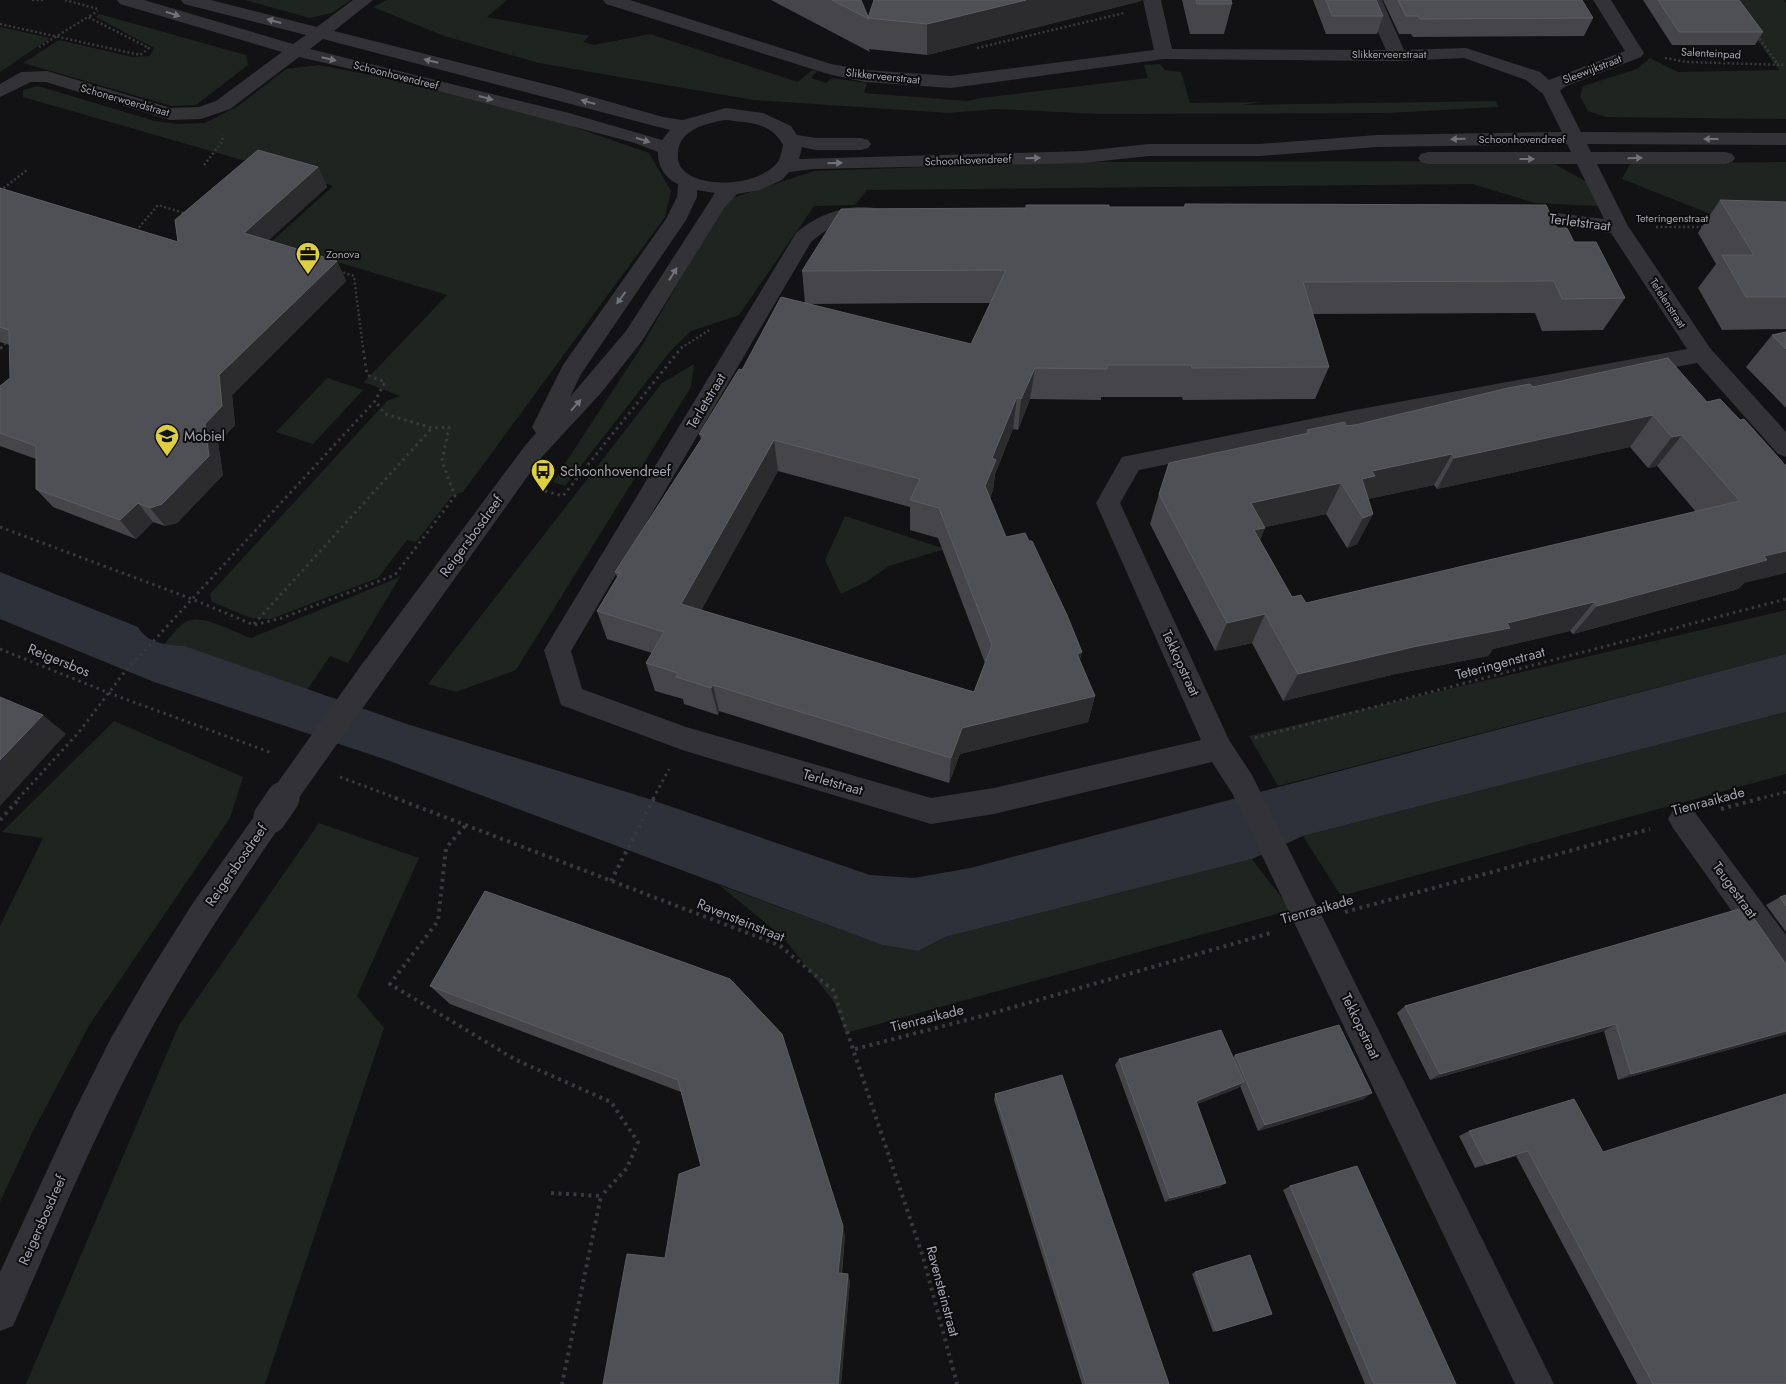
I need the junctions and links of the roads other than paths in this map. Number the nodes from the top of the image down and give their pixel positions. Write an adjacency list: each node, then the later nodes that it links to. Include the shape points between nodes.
1 (126, 0): 9 (street, Schoonhovendreef, one-way to 9)
2 (190, 0): 8 (street, Schoonhovendreef, one-way to 2)
3 (364, 0): 8 (street, Schonerwoerdstraat)
4 (612, 0): 10 (street, Slikkerveerstraat, via 828,69 865,76 951,82)
5 (1373, 0): 11 (street)
6 (1602, 0): 13 (street, Sleewijkstraat, via 1635,53 1557,83)
7 (1152, 3): 10 (street)
8 (319, 33): 9 (street, Schonerwoerdstraat); 14 (street, Schoonhovendreef, one-way to 8, via 661,123 554,92)
9 (297, 51): 12 (street, Schonerwoerdstraat, via 223,105 201,113 170,114 47,77 28,76); 18 (street, Schoonhovendreef, one-way to 18, via 562,117)
10 (1164, 54): 11 (street, Slikkerveerstraat)
11 (1397, 56): 13 (street, Slikkerveerstraat, via 1466,53 1533,76)
12 (0, 91)
13 (1552, 91): 15 (street, Slikkerveerstraat)
14 (687, 126): 17 (street, via 712,116 748,114 783,128); 18 (street, via 674,137)
15 (1577, 139): 16 (street, Schoonhovendreef, one-way to 15); 20 (street, Schoonhovendreef, one-way to 20, via 1377,141); 22 (street, Tefelenstraat)
16 (1786, 139)
17 (792, 140): 19 (street, Schoonhovendreef, via 816,144 1084,144); 23 (street, via 794,153)
18 (667, 149): 24 (street, via 674,173)
19 (1149, 150): 20 (street, Schoonhovendreef); 23 (street, Schoonhovendreef, one-way to 19, via 1083,157)
20 (1259, 150): 22 (street, Schoonhovendreef, one-way to 22, via 1391,158)
21 (1786, 157): 22 (street, Schoonhovendreef, one-way to 21)
22 (1586, 159): 28 (street, Tefelenstraat)
23 (787, 166): 25 (street, via 772,178)
24 (688, 182): 25 (street); 31 (street, Reigersbosdreef, one-way to 31, via 687,197 676,220 571,371)
25 (729, 190): 31 (street, Reigersbosdreef, one-way to 25, via 634,336 716,204)
26 (1492, 211): 28 (street, Terletstraat)
27 (899, 214): 32 (street, Terletstraat, via 832,217 802,238 557,650 571,697 685,739 931,812 994,801)
28 (1618, 226): 29 (street, Tefelenstraat)
29 (1702, 354): 30 (street, Tefelenstraat); 32 (street, Tekkopstraat, via 1131,463 1108,503)
30 (1786, 448)
31 (532, 454): 35 (street, Reigersbosdreef, bridge, via 211,899 142,1015 82,1133)
32 (1219, 748): 36 (street, Tekkopstraat, via 1242,784)
33 (1683, 820): 34 (street, Teugestraat)
34 (1786, 961)
35 (0, 1313)
36 (1535, 1384)

